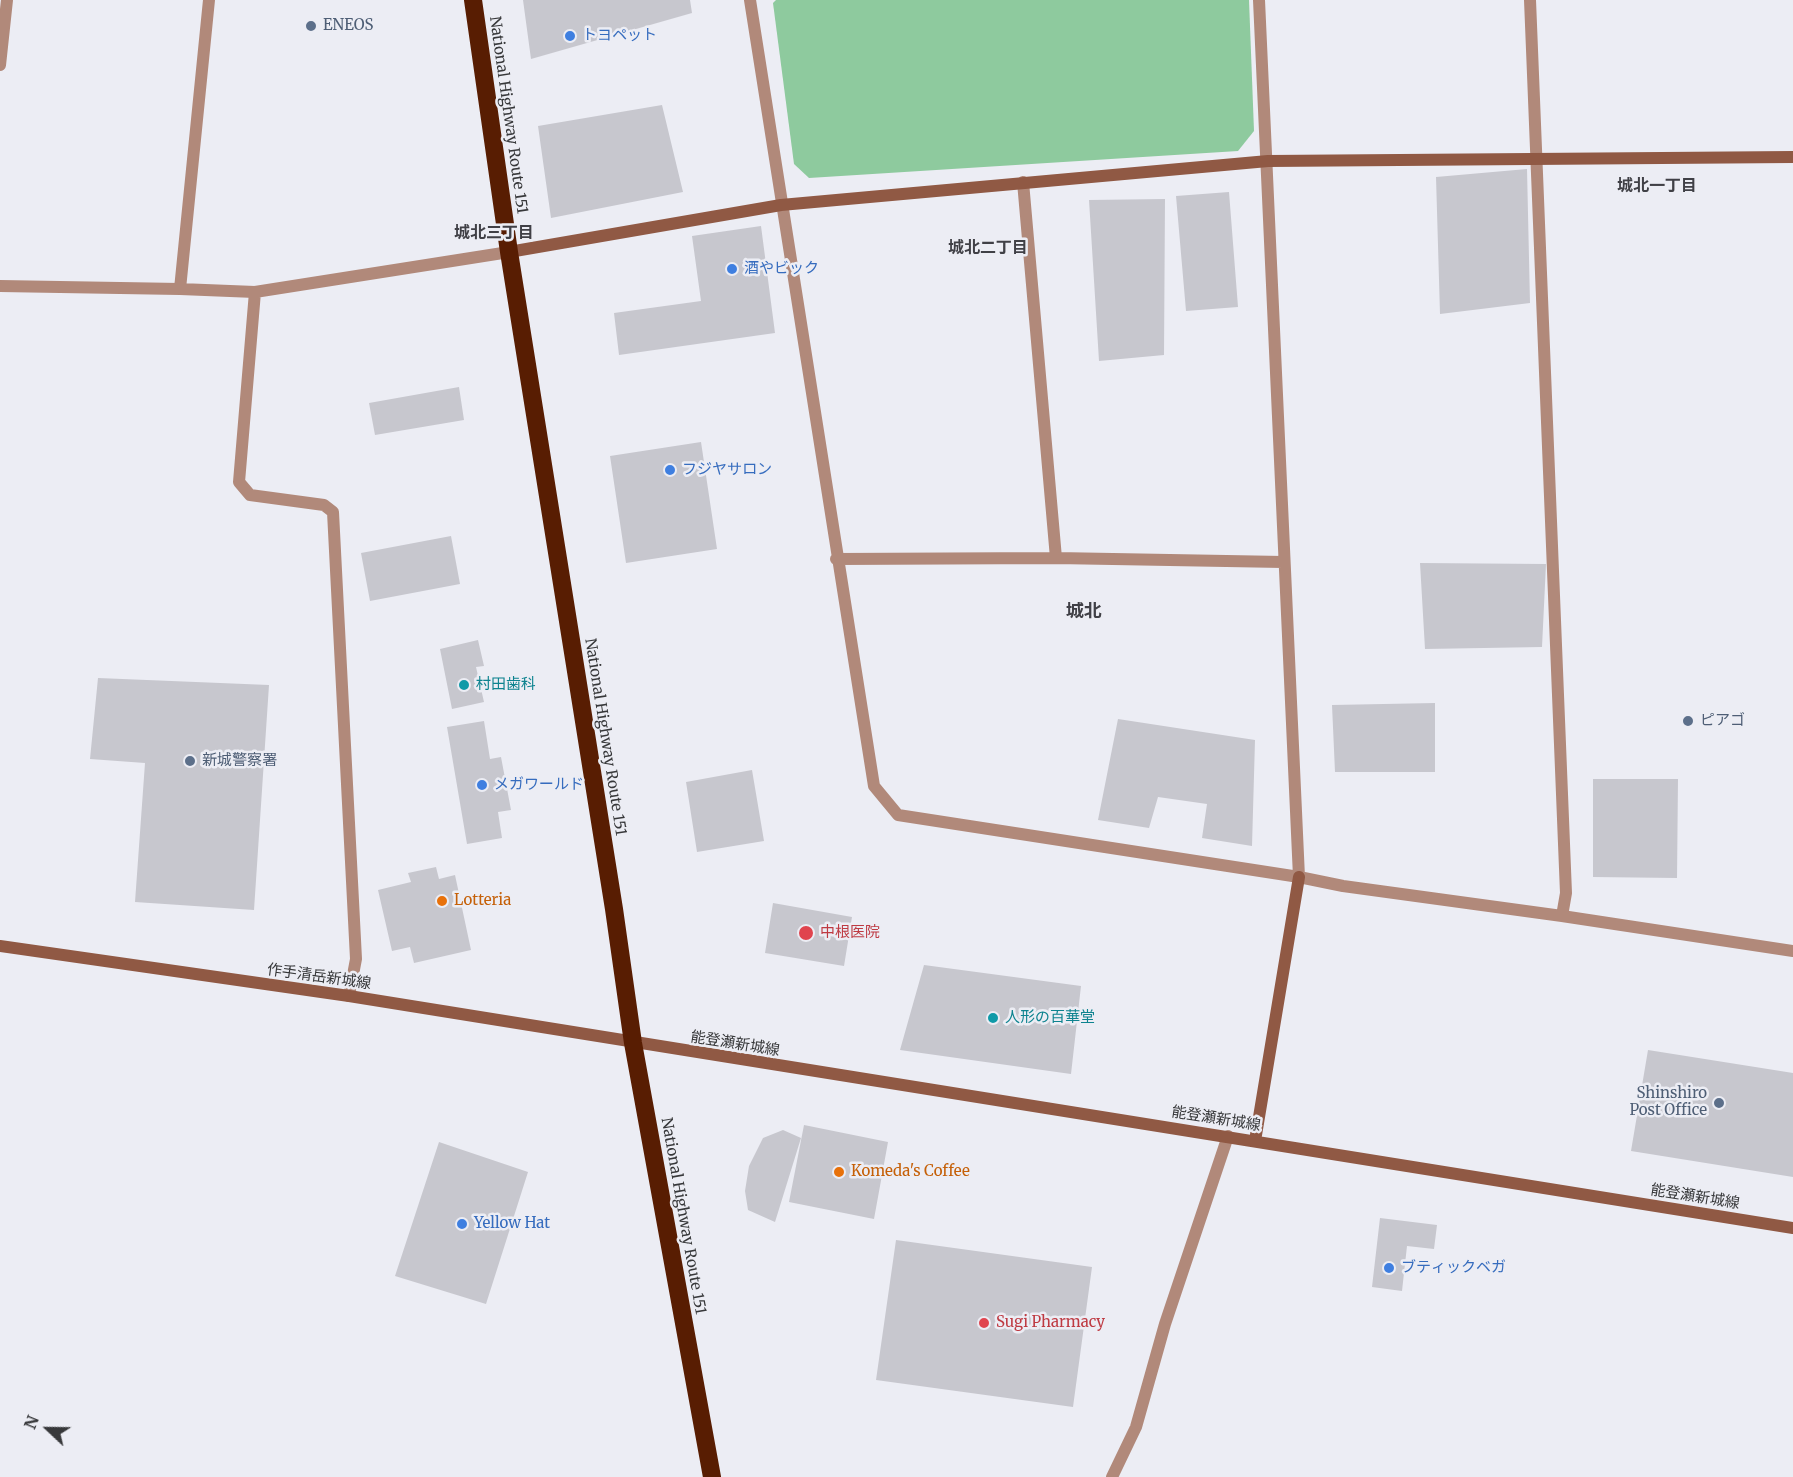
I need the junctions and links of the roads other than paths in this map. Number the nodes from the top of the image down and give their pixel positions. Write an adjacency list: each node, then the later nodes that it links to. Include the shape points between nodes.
1 (7, 0): 7 (street)
2 (209, 0): 15 (street)
3 (474, 0): 13 (highway, National Highway Route 151)
4 (750, 0): 12 (street)
5 (1259, 0): 10 (street)
6 (1530, 0): 9 (street)
7 (0, 64)
8 (1793, 157): 9 (main road)
9 (1537, 158): 10 (main road); 21 (street, via 1566,893)
10 (1268, 161): 11 (main road); 19 (street)
11 (1023, 182): 12 (main road); 17 (street)
12 (781, 205): 13 (main road); 18 (street)
13 (509, 252): 16 (street); 25 (highway, National Highway Route 151)
14 (0, 286): 15 (street)
15 (180, 289): 16 (street)
16 (255, 292): 24 (street, via 238,482 250,495 324,505 333,512 356,959)
17 (1056, 558): 18 (street); 19 (street)
18 (836, 559): 20 (street, via 874,786 898,815)
19 (1283, 562): 20 (street)
20 (1299, 877): 21 (street); 27 (main road)
21 (1562, 916): 23 (street)
22 (0, 946): 24 (main road, 作手清岳新城線)
23 (1793, 951)
24 (349, 996): 25 (main road, 作手清岳新城線)
25 (633, 1043): 26 (main road, 能登瀬新城線); 29 (highway, National Highway Route 151)
26 (1228, 1136): 27 (main road, 能登瀬新城線); 30 (street, via 1165,1324 1136,1426)
27 (1256, 1141): 28 (main road, 能登瀬新城線)
28 (1793, 1228)
29 (712, 1477)
30 (1112, 1477)

